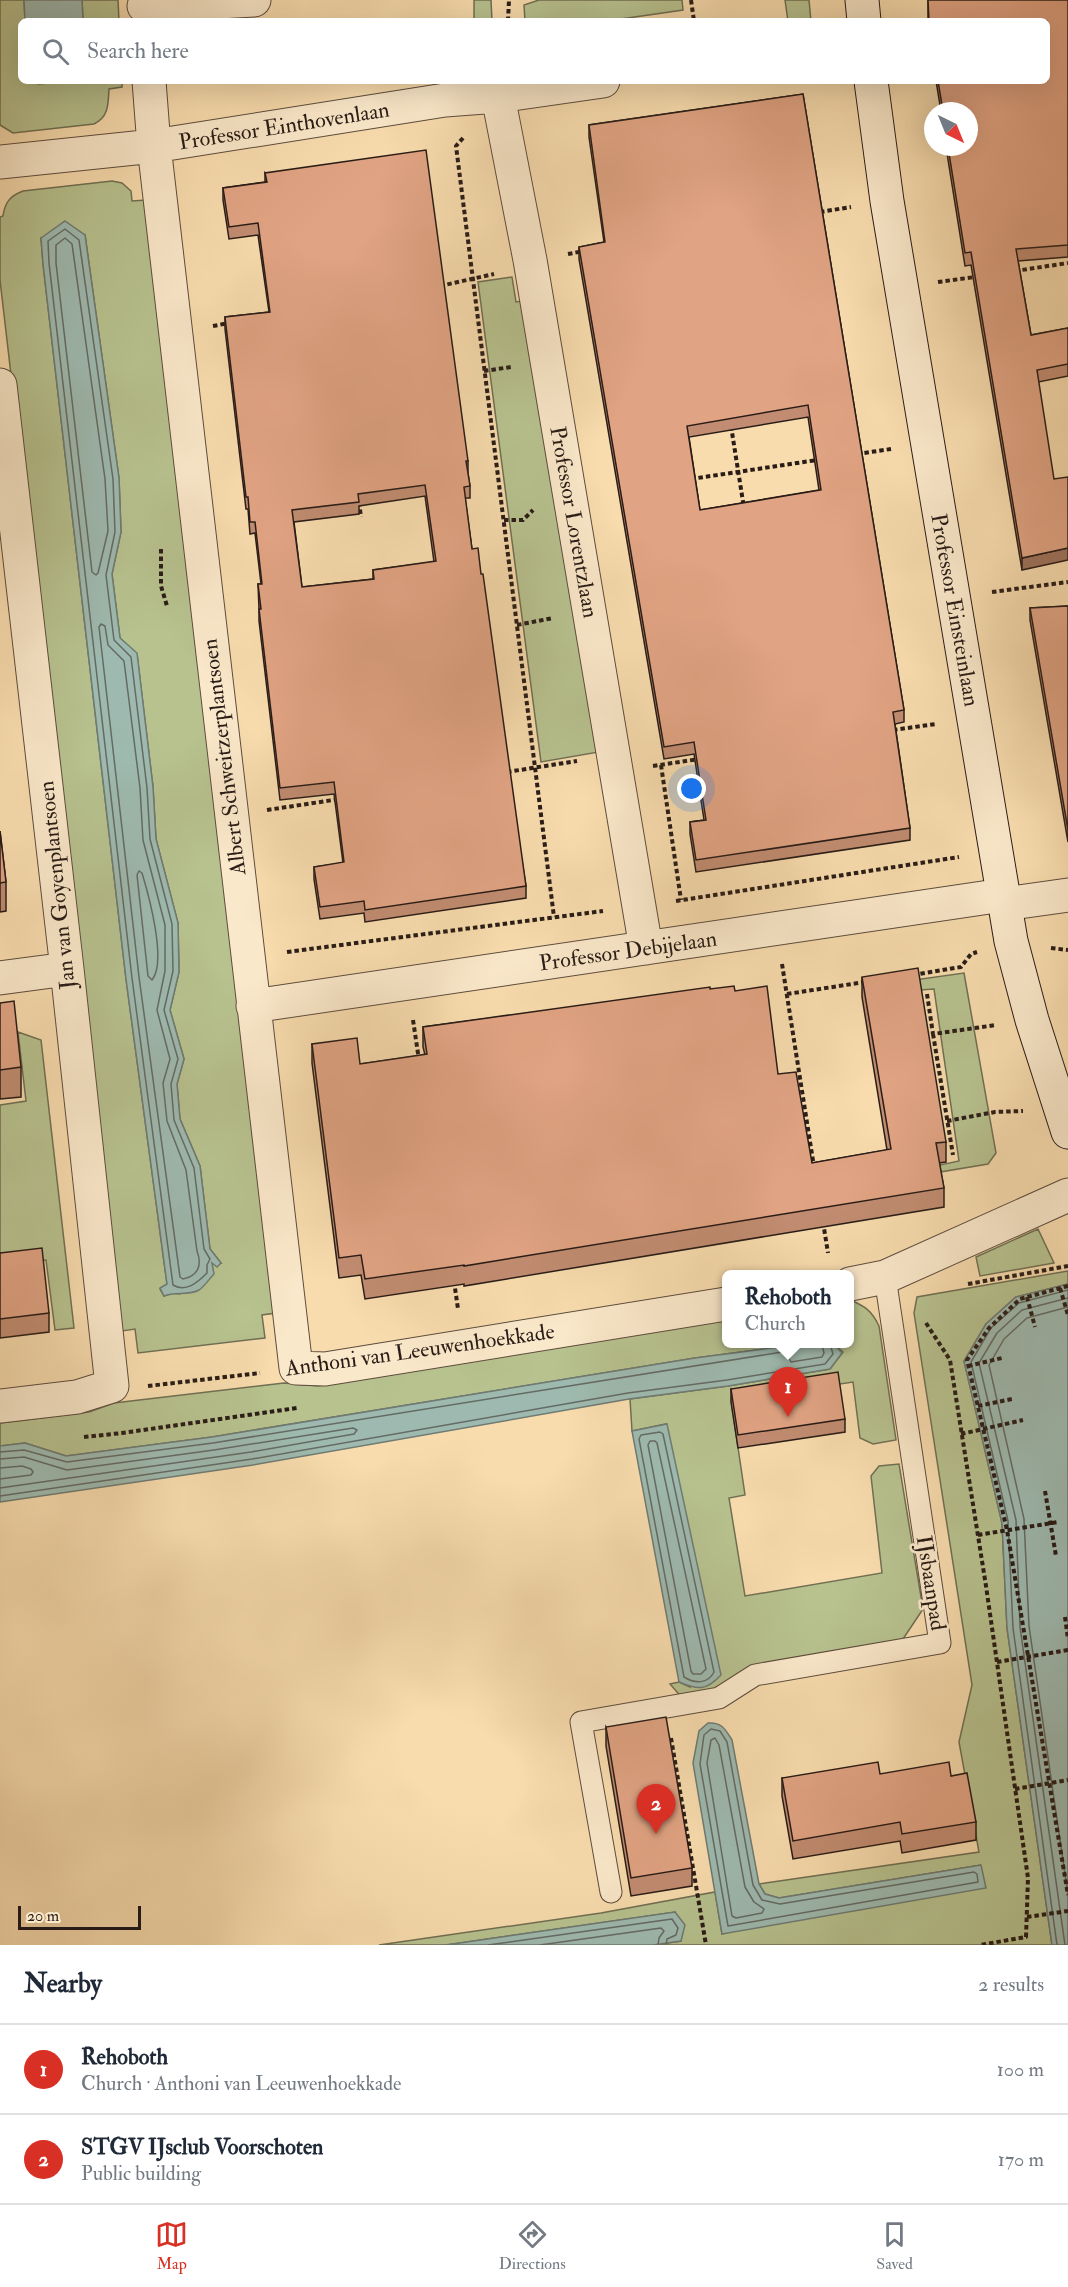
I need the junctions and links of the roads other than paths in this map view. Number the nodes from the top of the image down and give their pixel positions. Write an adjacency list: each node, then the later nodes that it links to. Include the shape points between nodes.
1 (254, 0): 3 (street)
2 (861, 0): 4 (street)
3 (144, 9)
4 (864, 18)
5 (149, 84): 9 (street, Albert Schweitzerplantsoen)
6 (582, 84): 8 (street, Professor Einthovenlaan)
7 (872, 84): 13 (street, Professor Einsteinlaan, via 887,201)
8 (498, 96): 9 (street, Professor Einthovenlaan, via 445,100); 14 (street, Professor Lorentzlaan, via 530,260)
9 (154, 146): 10 (street, Professor Einthovenlaan); 17 (street, Albert Schweitzerplantsoen)
10 (0, 162)
11 (0, 385): 15 (street, Jan van Goyenplantsoen)
12 (1068, 895): 13 (street, Professor Debijelaan)
13 (1004, 900): 14 (street, Professor Debijelaan); 18 (street, Professor Einsteinlaan, via 1032,1020)
14 (646, 948): 17 (street, Professor Debijelaan)
15 (67, 969): 16 (street); 24 (street, Jan van Goyenplantsoen, via 112,1386 77,1397)
16 (0, 978)
17 (253, 1006): 23 (street, Albert Schweitzerplantsoen)
18 (1064, 1121)
19 (1068, 1195): 21 (street)
20 (854, 1278): 21 (street)
21 (887, 1287): 25 (lane, IJsbaanpad, via 940,1643 754,1675 719,1698 581,1722)
22 (722, 1305): 23 (street, Anthoni van Leeuwenhoekkade, via 325,1369)
23 (296, 1368)
24 (0, 1406)
25 (611, 1892)

